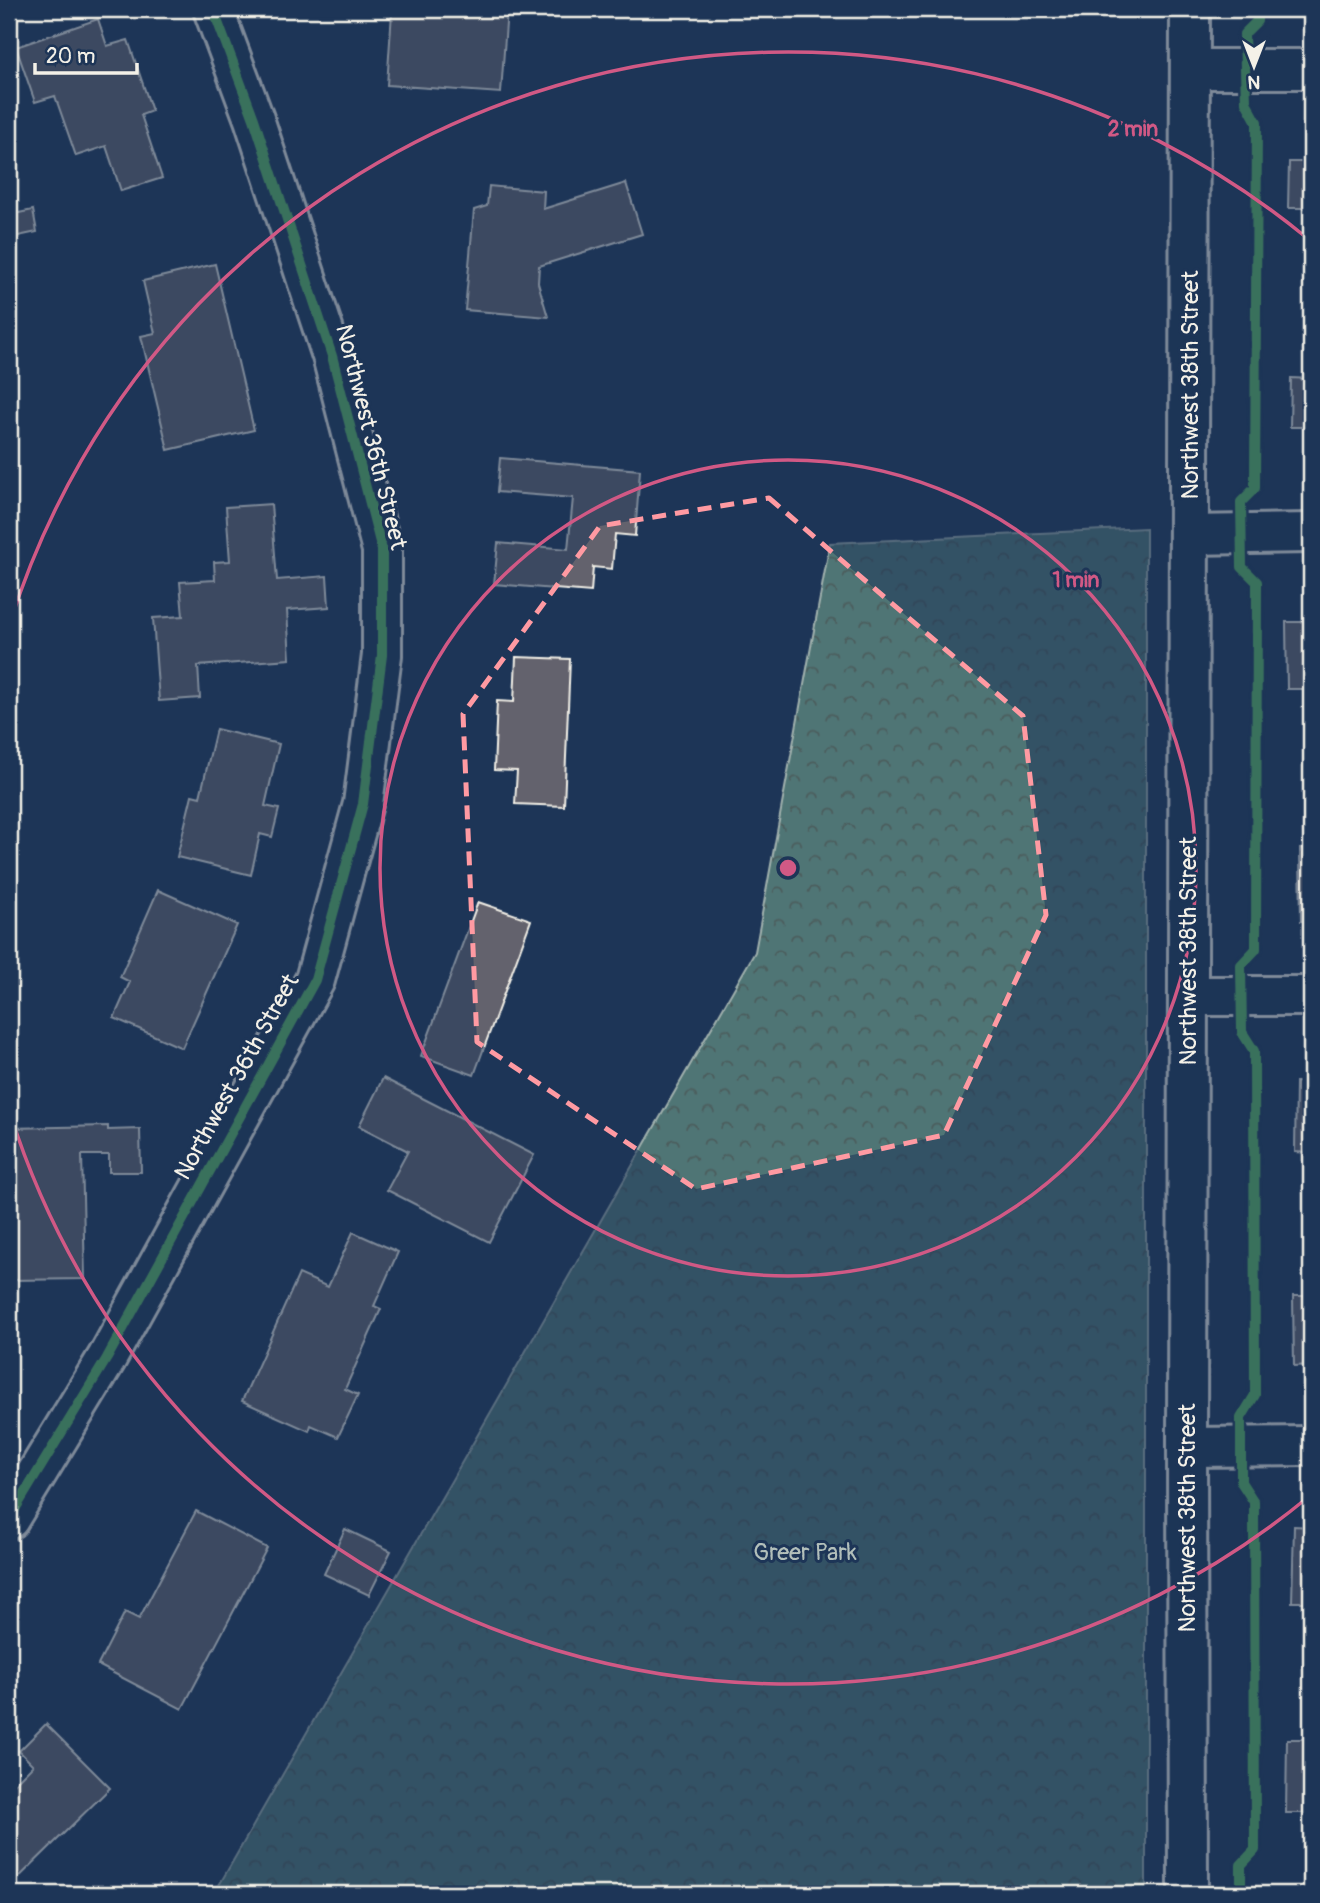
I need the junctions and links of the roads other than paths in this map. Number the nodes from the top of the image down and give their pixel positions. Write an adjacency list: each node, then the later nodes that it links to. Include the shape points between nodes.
1 (213, 9): 11 (street, Northwest 36th Street, via 332,356 382,550 382,655 363,804 315,980 107,1358)
2 (1190, 9): 3 (street, Northwest 38th Street)
3 (1190, 69): 4 (street); 6 (street, Northwest 38th Street)
4 (1311, 69)
5 (1311, 533): 6 (street)
6 (1190, 535): 7 (street, Northwest 38th Street)
7 (1188, 996): 8 (street); 10 (street, Northwest 38th Street)
8 (1311, 996)
9 (1311, 1446): 10 (street)
10 (1187, 1447): 12 (street, Northwest 38th Street)
11 (9, 1519)
12 (1188, 1894)

